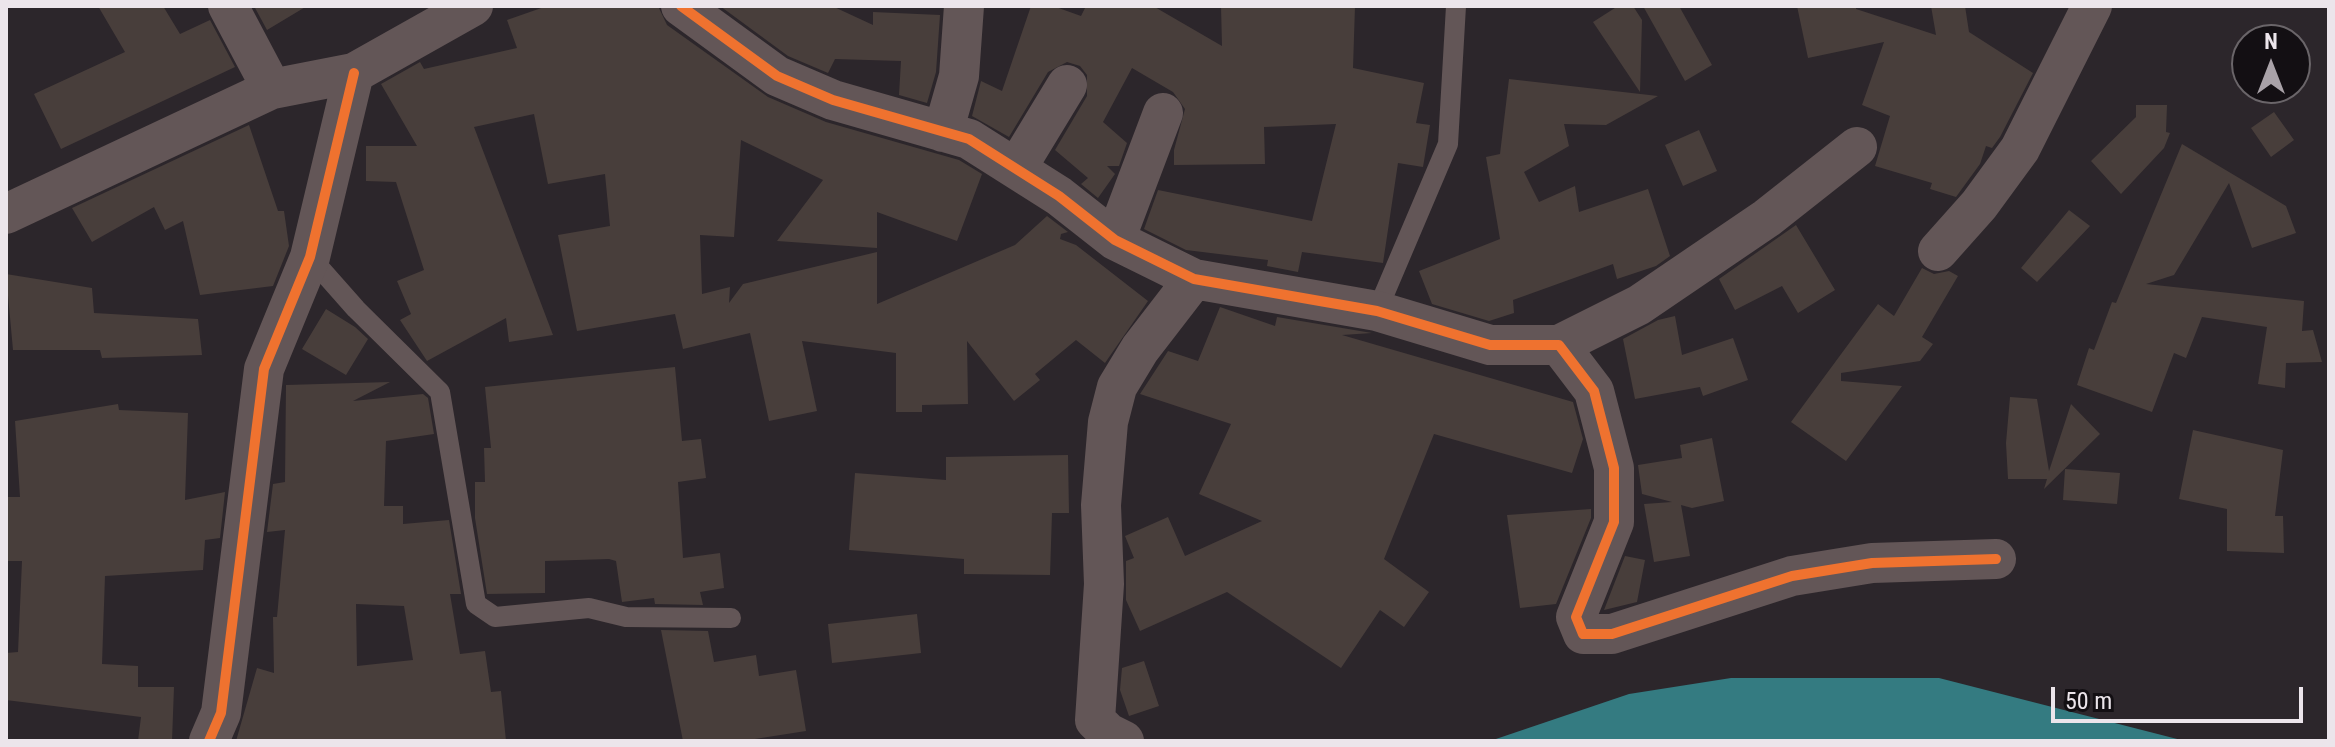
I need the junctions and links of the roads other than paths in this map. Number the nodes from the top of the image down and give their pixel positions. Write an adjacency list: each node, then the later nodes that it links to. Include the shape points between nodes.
1 (228, 6): 9 (street)
2 (473, 6): 7 (street)
3 (681, 6): 11 (street, via 777,76 833,100)
4 (964, 6): 11 (street, via 959,76)
5 (1456, 6): 19 (lane, via 1448,144)
6 (2092, 6): 16 (street, via 2020,149)
7 (354, 73): 9 (street); 17 (street)
8 (1067, 85): 13 (street)
9 (272, 89): 14 (street)
10 (1163, 113): 15 (street)
11 (943, 132): 13 (street, via 969,139)
12 (1857, 147): 20 (street, via 1767,218 1639,305)
13 (1016, 169): 15 (street)
14 (6, 214)
15 (1115, 240): 18 (street)
16 (1938, 251)
17 (310, 257): 22 (lane, via 440,392 476,604 495,617 589,608 626,617); 23 (street, via 264,369 221,713)
18 (1194, 279): 19 (street); 24 (street, via 1117,387 1108,422 1095,720)
19 (1377, 311): 20 (street, via 1490,345)
20 (1559, 345): 21 (street, via 1594,391 1614,468 1614,522 1576,617 1583,634 1612,634 1792,576 1872,563)
21 (1996, 559)
22 (731, 618)
23 (209, 741)
24 (1124, 741)

